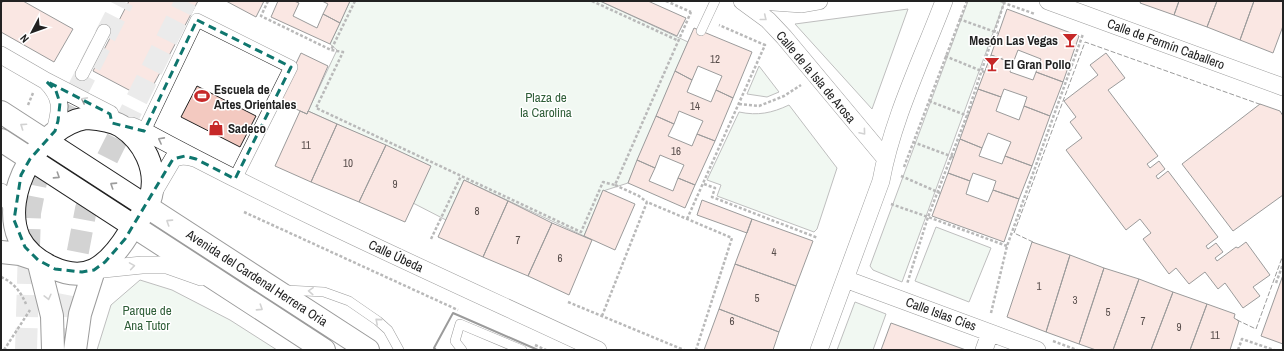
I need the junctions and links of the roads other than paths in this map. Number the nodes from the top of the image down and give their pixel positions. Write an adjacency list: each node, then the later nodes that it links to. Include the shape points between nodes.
1 (714, 1): 8 (lane)
2 (742, 1): 18 (street, Calle de la Isla de Arosa, one-way to 18, via 768,20 784,37)
3 (760, 1): 4 (street, via 802,4)
4 (818, 1)
5 (944, 1): 18 (street)
6 (1044, 8): 12 (street, Calle de Fermín Caballero)
7 (104, 31): 10 (street)
8 (701, 31)
9 (1, 55): 11 (street)
10 (82, 74)
11 (46, 81): 14 (street, one-way to 11, via 110,114); 16 (street, via 56,91 60,103)
12 (1283, 87)
13 (1, 112): 16 (main road, Avenida del Cardenal Herrera Oria, one-way to 13)
14 (116, 124): 15 (street, Calle Úbeda); 16 (main road, via 86,118 75,119); 23 (main road, via 142,146 151,166 153,178)
15 (144, 131): 19 (street, Calle Úbeda, one-way to 15); 21 (street, via 197,20 287,65 291,68)
16 (50, 136): 20 (main road); 23 (main road, Avenida del Cardenal Herrera Oria, one-way to 16)
17 (1, 140): 20 (main road, Avenida del Cardenal Herrera Oria)
18 (885, 158): 28 (street, via 881,181)
19 (196, 159): 21 (street, Calle Úbeda); 23 (street, Calle Úbeda, via 178,156 173,159)
20 (26, 167): 22 (main road); 24 (main road, Avenida del Cardenal Herrera Oria, one-way to 24)
21 (235, 179): 39 (street, Calle Úbeda)
22 (4, 196): 26 (main road, Avenida del Cardenal Herrera Oria, via 20,239)
23 (148, 202): 24 (main road); 30 (main road, Avenida del Cardenal Herrera Oria, one-way to 23)
24 (134, 226): 27 (main road, via 116,250); 29 (main road, Avenida del Cardenal Herrera Oria)
25 (1, 252): 26 (main road, via 20,254)
26 (38, 260): 27 (main road, Avenida del Cardenal Herrera Oria, via 55,269 71,272); 32 (main road, one-way to 32, via 52,316)
27 (94, 270): 29 (street, Avenida del Cardenal Herrera Oria, one-way to 29, via 142,265 166,266); 33 (main road, via 80,314)
28 (845, 279): 31 (street, Calle Islas Cíes); 40 (street)
29 (227, 286): 34 (main road, Avenida del Cardenal Herrera Oria, one-way to 34)
30 (272, 288): 35 (main road, Avenida del Cardenal Herrera Oria); 36 (lane, one-way to 30, via 388,330 349,301 324,292)
31 (990, 325): 41 (street); 42 (street, Calle Islas Cíes)
32 (53, 350)
33 (75, 350)
34 (324, 350)
35 (368, 350)
36 (400, 350)
37 (462, 350): 38 (lane, via 455,341 460,324)
38 (522, 350)
39 (598, 350)
40 (819, 350)
41 (984, 350)
42 (1037, 350)

